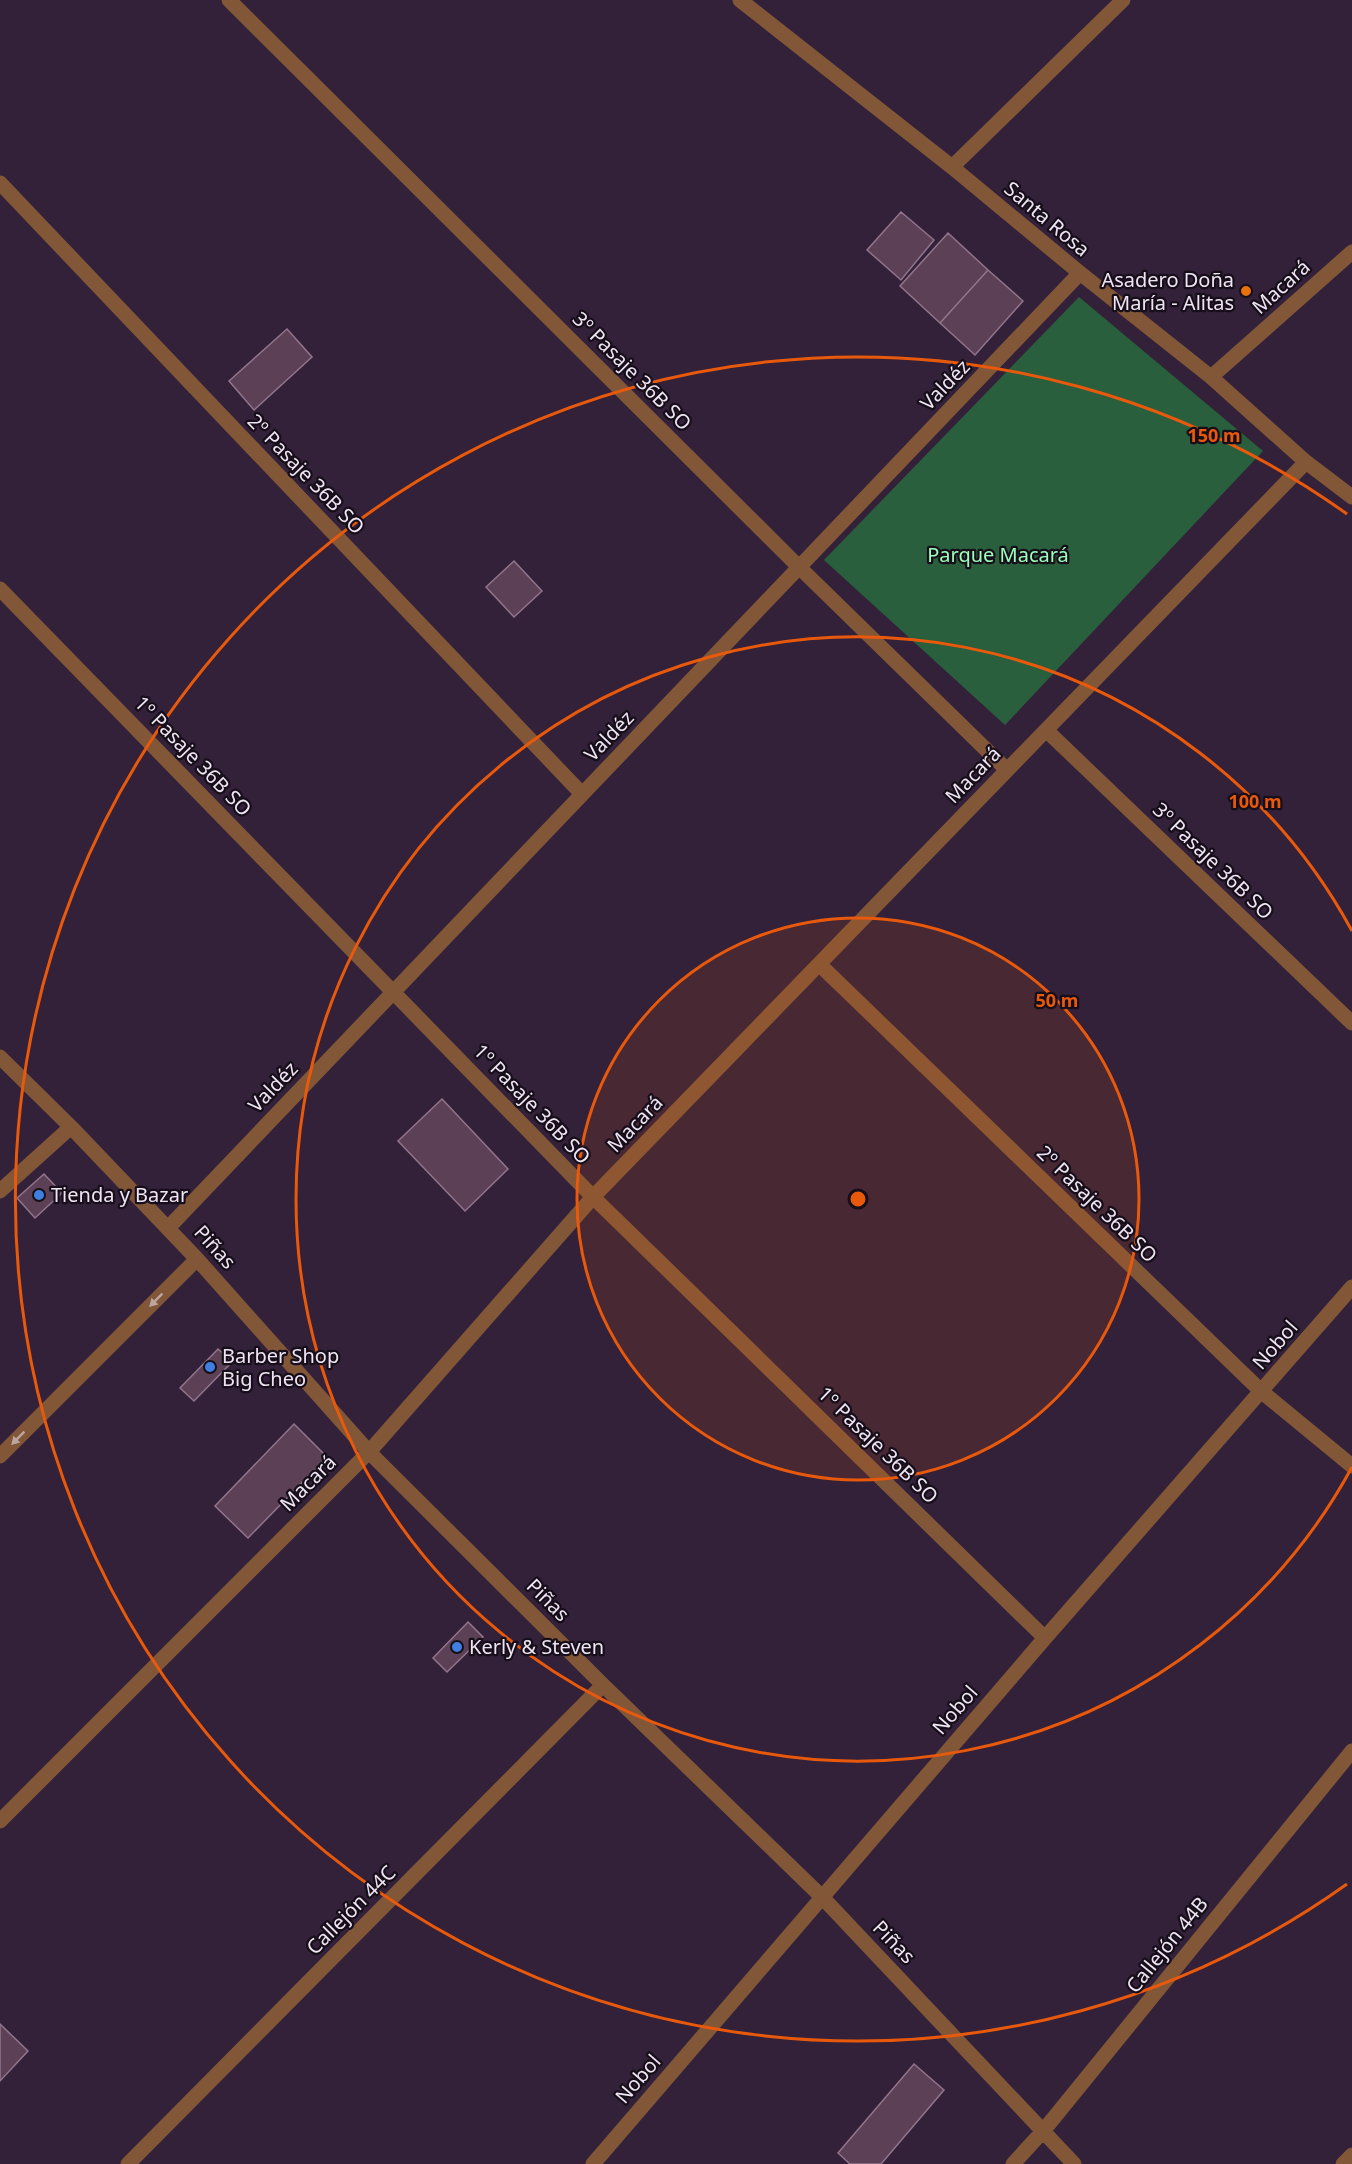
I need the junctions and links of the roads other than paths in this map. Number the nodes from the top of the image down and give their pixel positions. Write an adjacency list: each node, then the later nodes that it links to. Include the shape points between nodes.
1 (229, 0): 11 (street, 3º Pasaje 36B SO)
2 (740, 0): 4 (street, Santa Rosa)
3 (1123, 0): 4 (street)
4 (952, 167): 7 (street, Santa Rosa)
5 (0, 183): 15 (street, 2º Pasaje 36B SO)
6 (1352, 252): 8 (street, Macará)
7 (1080, 273): 8 (street, Santa Rosa); 11 (street, Valdéz)
8 (1211, 378): 9 (street, Santa Rosa)
9 (1306, 462): 10 (street, Santa Rosa); 13 (street, Macará)
10 (1352, 497)
11 (799, 567): 14 (street, 3º Pasaje 36B SO); 15 (street, Valdéz)
12 (0, 589): 17 (street, 1º Pasaje 36B SO)
13 (1046, 730): 14 (street, Macará); 18 (street, 3º Pasaje 36B SO)
14 (1007, 770): 16 (street, Macará)
15 (582, 794): 17 (street, Valdéz)
16 (819, 964): 22 (street, Macará); 26 (street, 2º Pasaje 36B SO)
17 (394, 992): 22 (street, 1º Pasaje 36B SO); 23 (street, Valdéz)
18 (1352, 1023)
19 (0, 1057): 20 (street, Piñas)
20 (71, 1127): 21 (street); 23 (street, Piñas)
21 (0, 1191)
22 (593, 1197): 27 (street, Macará); 30 (street, 1º Pasaje 36B SO)
23 (168, 1228): 24 (street, Piñas)
24 (197, 1259): 27 (street, Piñas); 28 (street, one-way to 28)
25 (1352, 1287): 26 (street, Nobol)
26 (1262, 1392): 29 (street, 2º Pasaje 36B SO); 30 (street, Nobol)
27 (369, 1452): 31 (street, Piñas); 33 (street, Macará)
28 (0, 1456)
29 (1352, 1466)
30 (1045, 1638): 34 (street, Nobol)
31 (603, 1685): 34 (street, Piñas); 37 (street, Callejón 44C)
32 (1352, 1751): 35 (street, Callejón 44B)
33 (0, 1821)
34 (822, 1897): 35 (street, Piñas); 38 (street, Nobol)
35 (1044, 2130): 39 (street, Callejón 44B); 40 (street, Piñas)
36 (1352, 2155): 41 (street)
37 (128, 2164)
38 (593, 2164)
39 (1013, 2164)
40 (1074, 2164)
41 (1343, 2164)

